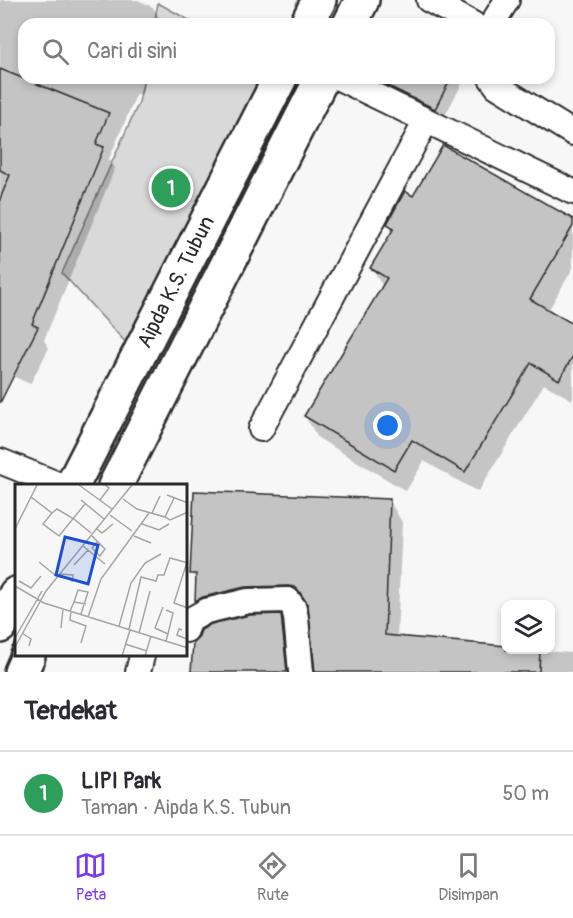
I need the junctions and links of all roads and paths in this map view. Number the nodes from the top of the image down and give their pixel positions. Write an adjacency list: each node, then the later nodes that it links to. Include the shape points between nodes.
1 (319, 0): 5 (street)
2 (362, 0): 6 (street)
3 (429, 0): 7 (lane)
4 (507, 0): 8 (lane)
5 (310, 18)
6 (353, 18)
7 (461, 18)
8 (496, 18)
9 (277, 84): 19 (street, Aipda K.S. Tubun)
10 (319, 84): 20 (street, Aipda K.S. Tubun)
11 (353, 84): 13 (lane)
12 (496, 84): 14 (lane)
13 (426, 121): 15 (lane); 16 (lane)
14 (571, 126)
15 (573, 192)
16 (261, 429)
17 (0, 461): 18 (lane)
18 (57, 484)
19 (73, 484)
20 (116, 484)
21 (15, 596): 23 (street)
22 (188, 625): 28 (lane, via 206,611 248,601 288,600 296,618)
23 (0, 626)
24 (28, 657): 26 (street)
25 (142, 657): 27 (lane)
26 (21, 672)
27 (138, 672)
28 (301, 672)

